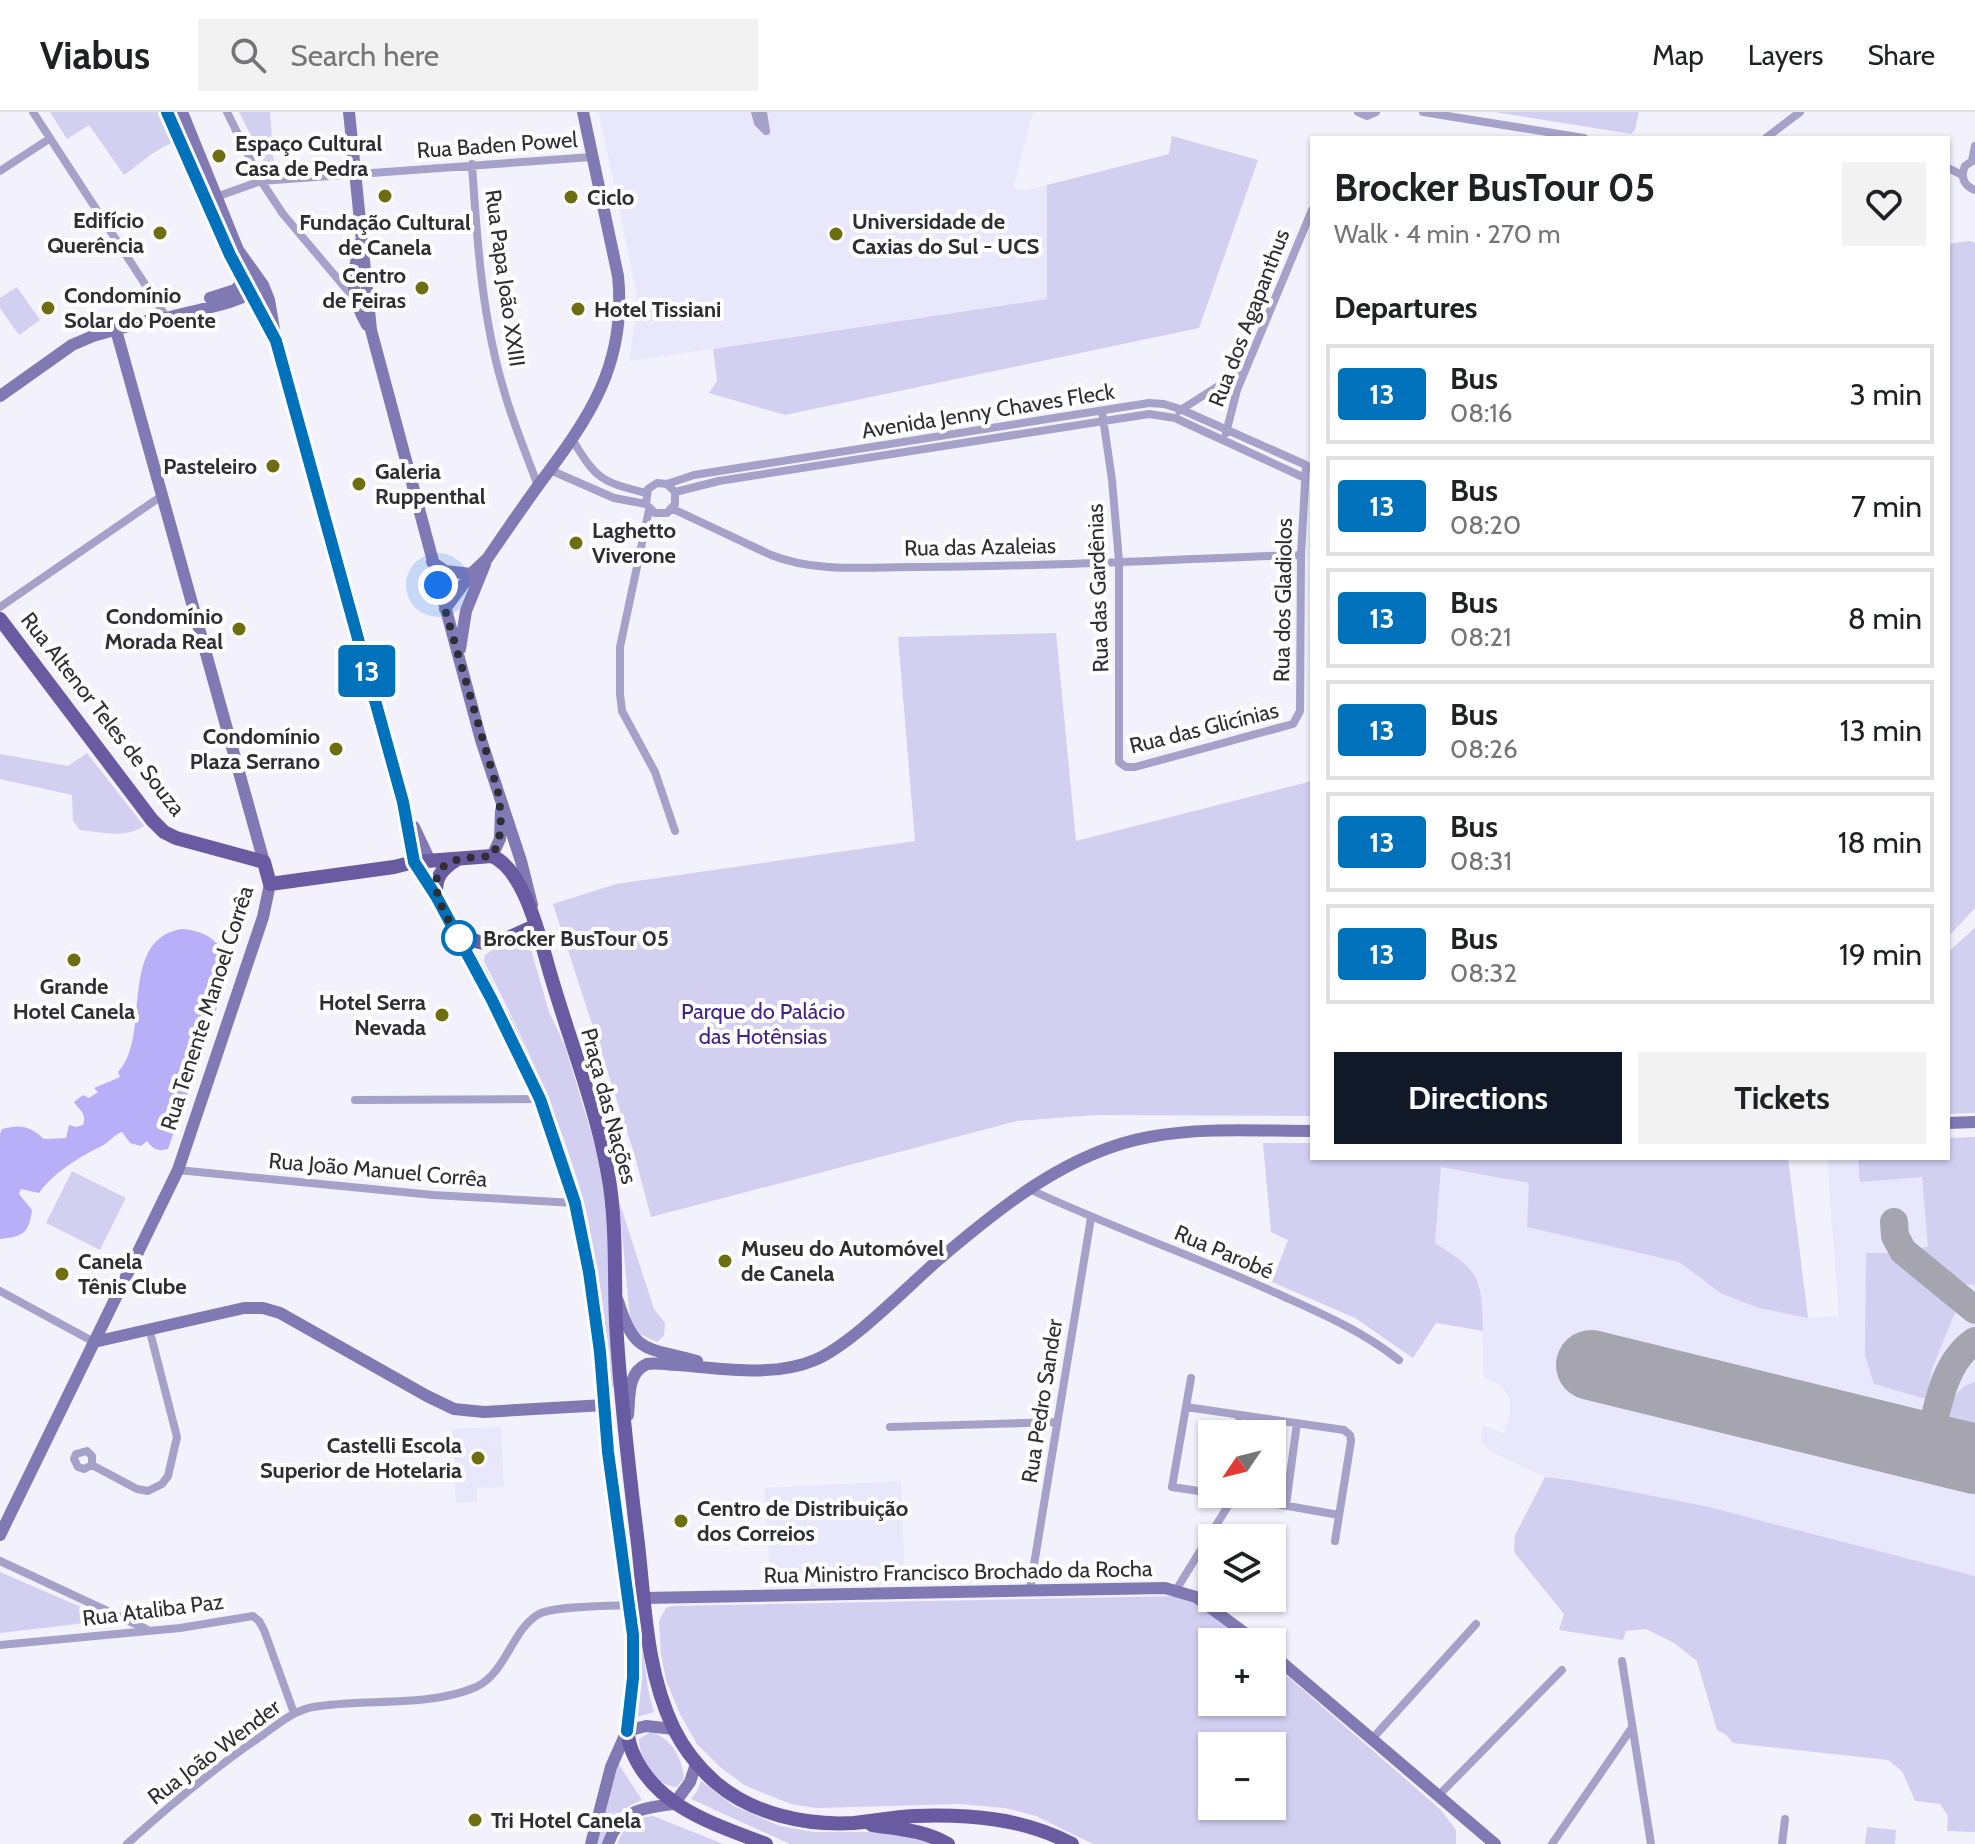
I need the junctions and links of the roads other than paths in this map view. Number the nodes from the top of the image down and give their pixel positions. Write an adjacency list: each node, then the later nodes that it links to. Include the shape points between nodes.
1 (33, 112): 15 (street)
2 (167, 112): 30 (street)
3 (182, 112): 26 (street)
4 (227, 112): 24 (street)
5 (349, 112): 22 (street)
6 (583, 112): 17 (street)
7 (755, 112): 8 (street, via 766,131)
8 (763, 112)
9 (1358, 112): 10 (street)
10 (1376, 112)
11 (1423, 112): 14 (street)
12 (1800, 112): 13 (street)
13 (1777, 133)
14 (1572, 136)
15 (49, 139): 21 (street); 36 (street)
16 (1975, 146): 18 (street)
17 (592, 157): 19 (street, Rua Baden Powel); 46 (street, via 621,302 604,385)
18 (1973, 159): 23 (street)
19 (472, 164): 22 (street, Rua Baden Powel); 52 (street, Rua Papa João XXIII, via 488,320 504,393)
20 (1950, 169): 23 (street)
21 (0, 171)
22 (355, 173): 24 (street, Rua Baden Powel); 28 (street)
23 (1962, 175): 25 (street)
24 (261, 181): 26 (street, Rua Baden Powel); 33 (street)
25 (1975, 190)
26 (216, 197): 29 (street, via 238,250)
27 (1310, 215): 40 (street, Rua dos Agapanthus)
28 (361, 236): 33 (street); 35 (street)
29 (256, 274): 30 (street); 31 (street)
30 (244, 281): 32 (street); 34 (street)
31 (263, 285): 32 (street); 39 (street)
32 (252, 293): 34 (street); 39 (street)
33 (353, 297): 35 (street); 38 (street)
34 (219, 299): 36 (street)
35 (369, 310): 38 (street)
36 (162, 316): 37 (street)
37 (116, 330): 41 (street, via 72,345); 55 (street, Rua Tenente Manoel Corrêa)
38 (371, 330): 61 (street)
39 (276, 341): 70 (street)
40 (1246, 369): 43 (street); 45 (street, Rua dos Agapanthus)
41 (0, 396)
42 (1102, 411): 43 (street, Avenida Jenny Chaves Fleck, via 1149,403 1164,404); 44 (street, Rua das Gardênias); 51 (street, Avenida Jenny Chaves Fleck, via 694,475)
43 (1177, 414): 44 (street, Avenida Jenny Chaves Fleck); 45 (street, Avenida Jenny Chaves Fleck); 47 (street, Avenida Jenny Chaves Fleck)
44 (1104, 423): 53 (street, Avenida Jenny Chaves Fleck); 60 (street, Rua das Gardênias)
45 (1227, 428): 47 (street, Rua dos Agapanthus); 48 (street, Avenida Jenny Chaves Fleck)
46 (572, 439): 49 (street); 54 (street, via 598,477)
47 (1223, 440): 50 (street, Avenida Jenny Chaves Fleck)
48 (1306, 465): 50 (street, Rua dos Gladiolos)
49 (550, 470): 52 (street); 56 (street)
50 (1305, 478): 58 (street, Rua dos Gladiolos)
51 (667, 484): 53 (street); 54 (street, via 657,483)
52 (538, 486): 59 (street)
53 (675, 492): 57 (street)
54 (646, 493): 56 (street)
55 (163, 495): 63 (street); 75 (street, Rua Tenente Manoel Corrêa)
56 (648, 507): 57 (street, via 661,515); 71 (street, via 622,637 620,694 622,711 655,772)
57 (673, 509): 60 (street, Rua das Azaleias, via 785,561 819,567)
58 (1301, 555): 60 (street, Rua das Azaleias); 67 (street, Rua dos Gladiolos)
59 (487, 559): 62 (street); 66 (street, via 461,628)
60 (1119, 561): 68 (street, Rua das Gardênias)
61 (432, 562): 62 (street, via 445,571); 64 (street)
62 (471, 574): 64 (street)
63 (0, 607)
64 (445, 609): 66 (street)
65 (0, 619): 75 (main road, Rua Altenor Teles de Souza, via 164,832)
66 (459, 660): 69 (street)
67 (1296, 721): 68 (street, Rua das Glicínias, via 1135,767)
68 (1121, 764)
69 (498, 792): 72 (street, via 502,818); 80 (street)
70 (403, 802): 74 (street); 76 (street)
71 (675, 831)
72 (492, 856): 73 (main road); 80 (main road, via 514,872)
73 (456, 860): 74 (main road); 78 (main road, via 439,873)
74 (430, 861): 76 (main road)
75 (264, 862): 77 (main road, Rua Tenente Manoel Corrêa)
76 (414, 862): 77 (main road); 78 (main road)
77 (270, 884): 90 (street, Rua Tenente Manoel Corrêa)
78 (436, 896): 79 (main road)
79 (447, 917): 82 (main road, via 471,942); 83 (main road)
80 (536, 925): 81 (main road); 84 (main road, Praça das Nações)
81 (507, 939): 82 (main road); 84 (main road, via 530,943)
82 (489, 943): 83 (main road, via 478,960)
83 (492, 1000): 85 (main road)
84 (558, 1001): 94 (main road, Praça das Nações, via 609,1175)
85 (540, 1099): 86 (street); 92 (main road)
86 (355, 1100)
87 (1975, 1122): 88 (street)
88 (1950, 1123)
89 (1310, 1131): 91 (street, via 1202,1131 1149,1137 1097,1154)
90 (178, 1170): 92 (street, Rua João Manuel Corrêa); 97 (street, Rua Tenente Manoel Corrêa)
91 (1029, 1189): 93 (street, Rua Parobé); 99 (street, via 829,1352 801,1365 767,1370)
92 (575, 1203): 101 (main road)
93 (1091, 1218): 98 (street, Rua Parobé, via 1347,1324); 105 (street, Rua Pedro Sander)
94 (615, 1290): 99 (street, via 626,1329 637,1343); 107 (main road, Praça das Nações)
95 (0, 1291): 97 (street)
96 (149, 1328): 97 (street); 101 (street, via 263,1308 454,1409); 109 (street, via 177,1437 168,1476 148,1491)
97 (94, 1342): 115 (street, Rua Tenente Manoel Corrêa)
98 (1399, 1360)
99 (719, 1367): 107 (street, via 643,1365 632,1379)
100 (1191, 1378): 102 (street)
101 (605, 1405): 111 (main road, via 616,1418); 121 (main road)
102 (1186, 1407): 103 (street); 110 (street, via 1172,1487)
103 (1240, 1415): 104 (street); 106 (street)
104 (1239, 1420)
105 (1056, 1422): 108 (street); 118 (street, Rua Pedro Sander)
106 (1297, 1423): 112 (street); 114 (street, via 1350,1435)
107 (626, 1426): 111 (main road, Praça das Nações)
108 (890, 1427)
109 (92, 1465)
110 (1198, 1491)
111 (632, 1496): 120 (main road, Praça das Nações)
112 (1286, 1505): 114 (street)
113 (1227, 1508): 119 (street)
114 (1339, 1515): 116 (street)
115 (0, 1535)
116 (1335, 1541)
117 (0, 1561): 124 (street)
118 (1030, 1589): 119 (street, Rua Ministro Francisco Brochado da Rocha); 120 (street, Rua Ministro Francisco Brochado da Rocha)
119 (1176, 1590): 123 (street, Rua Ministro Francisco Brochado da Rocha, via 1204,1601)
120 (644, 1598): 130 (main road, Praça das Nações, via 654,1672)
121 (630, 1605): 129 (street, Rua João Wender, via 538,1614 490,1678 466,1691); 132 (main road, via 634,1659)
122 (1476, 1624): 133 (street)
123 (1239, 1628)
124 (147, 1629): 125 (street, Rua Ataliba Paz); 129 (street, Rua Ataliba Paz, via 256,1618)
125 (0, 1645)
126 (1622, 1661): 131 (street)
127 (1286, 1666): 133 (street)
128 (1562, 1670): 135 (street)
129 (294, 1713): 140 (street, Rua João Wender, via 223,1763)
130 (674, 1729): 132 (street, via 646,1726); 134 (main road, Praça das Nações)
131 (1631, 1729): 146 (street); 147 (street)
132 (627, 1731): 136 (main road, via 644,1775); 141 (street, via 611,1767)
133 (1372, 1739): 135 (street)
134 (696, 1764): 136 (street); 138 (main road, Praça das Nações, via 726,1791 778,1816)
135 (1438, 1796): 139 (street)
136 (674, 1804): 142 (street, via 627,1815); 143 (main road)
137 (1785, 1819): 148 (street)
138 (853, 1823): 144 (main road, via 915,1829); 145 (main road, via 959,1815 1028,1826)
139 (1491, 1843)
140 (127, 1844)
141 (591, 1844)
142 (608, 1844)
143 (766, 1844)
144 (948, 1844)
145 (1072, 1844)
146 (1552, 1844)
147 (1651, 1844)
148 (1782, 1844)

